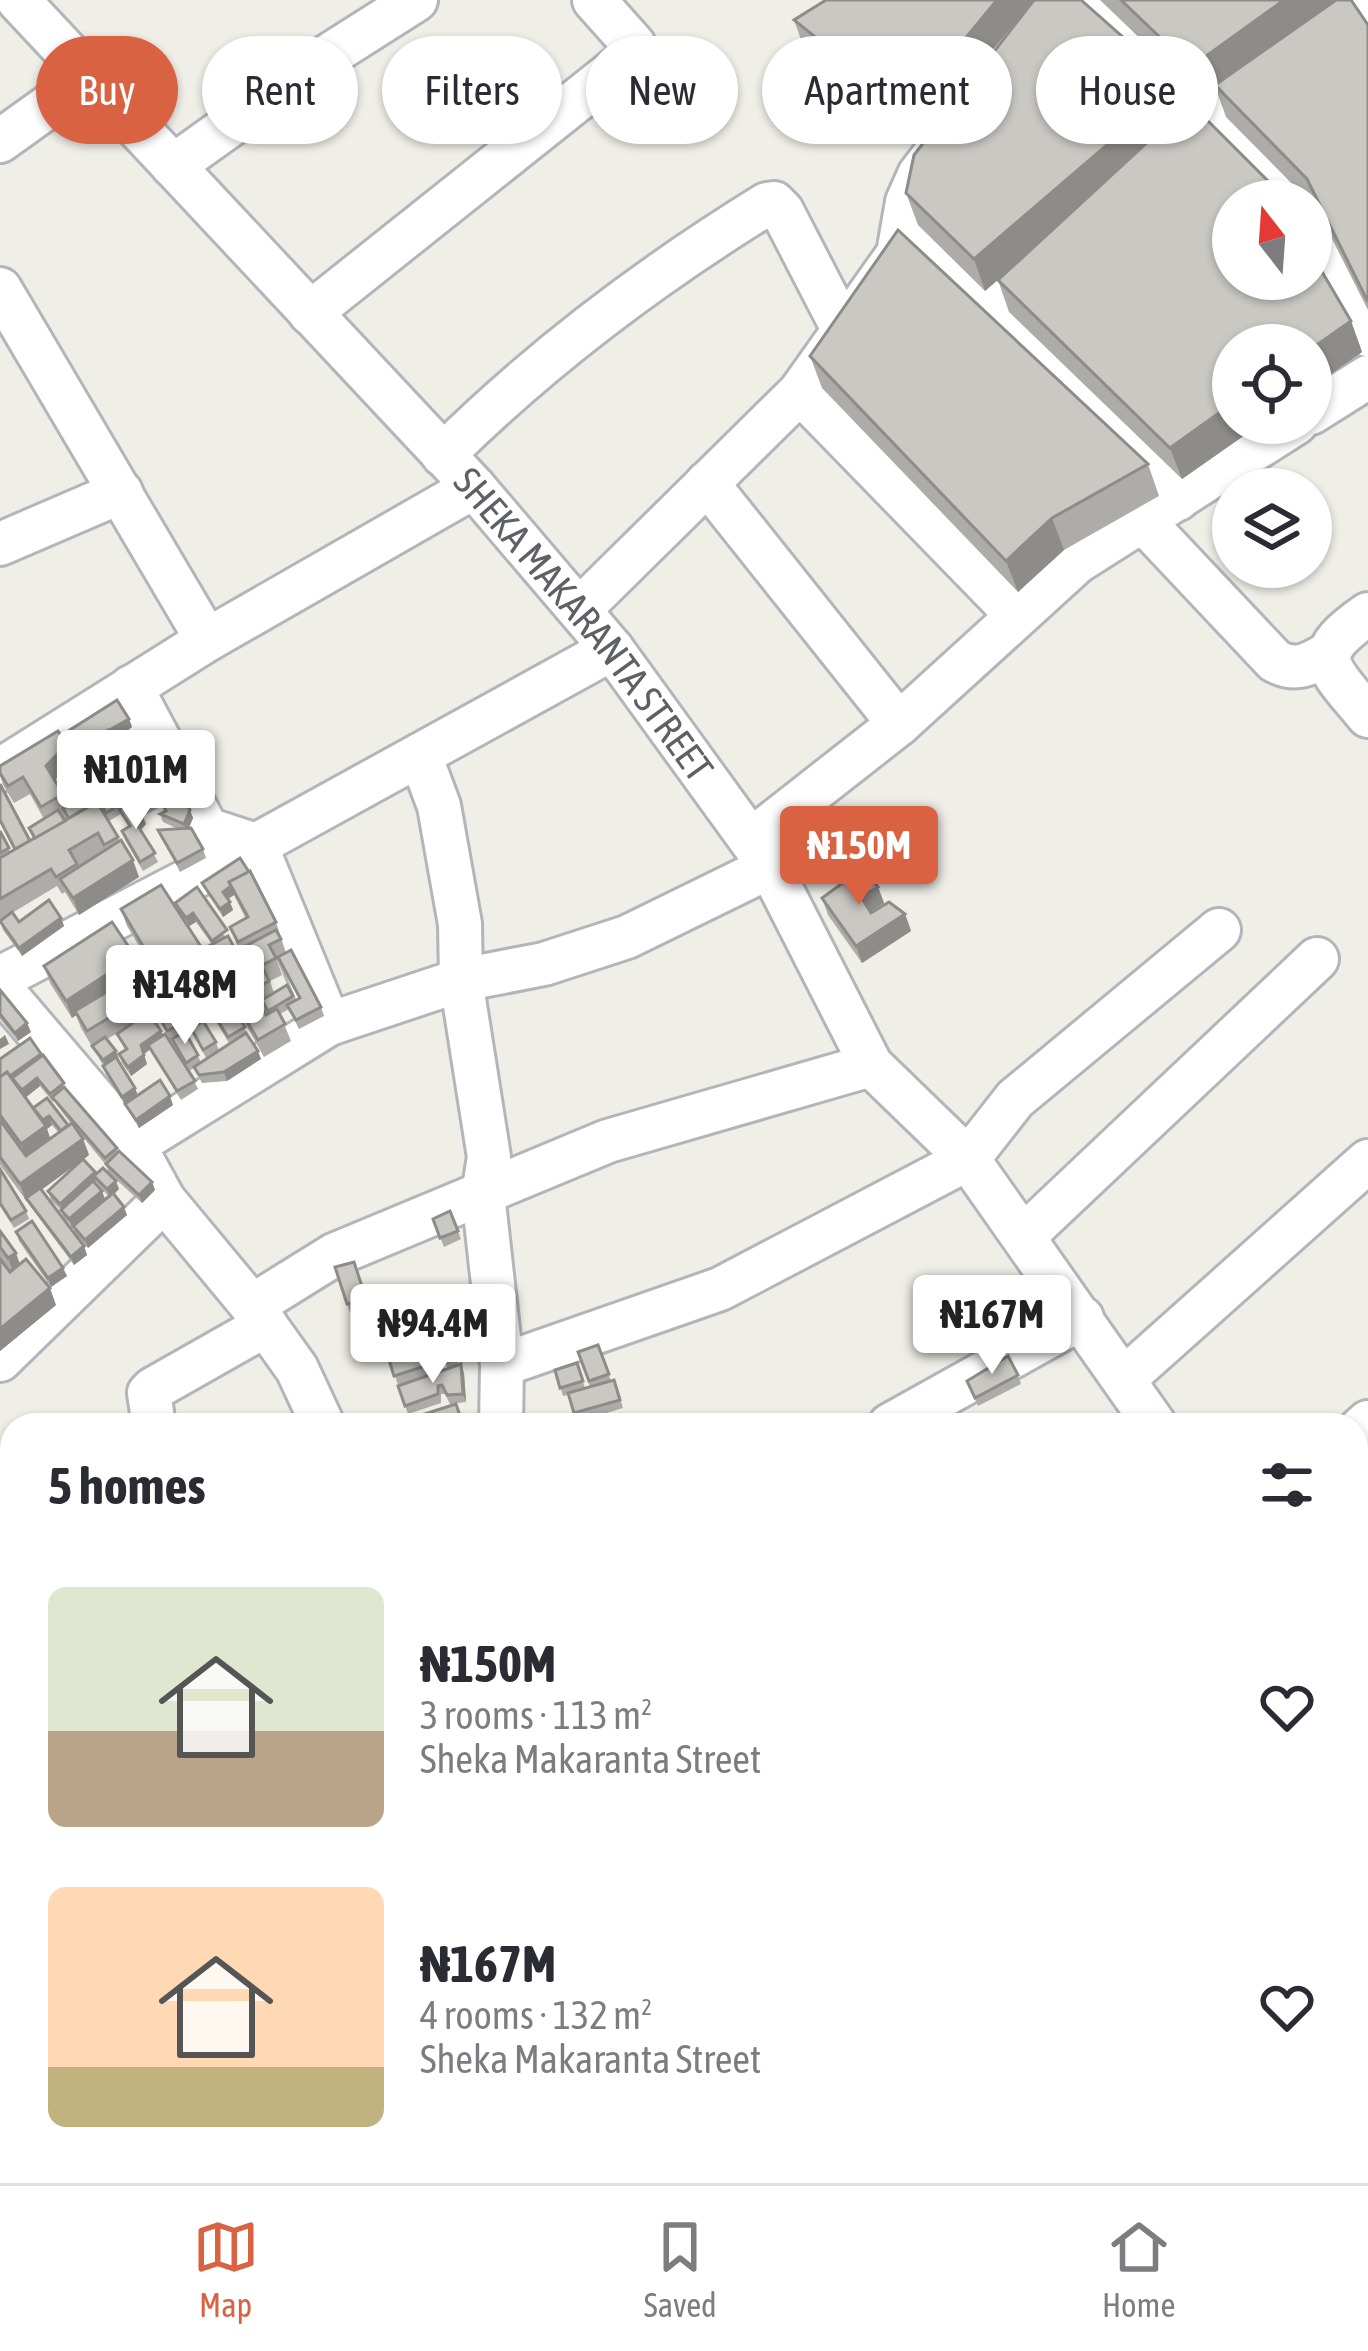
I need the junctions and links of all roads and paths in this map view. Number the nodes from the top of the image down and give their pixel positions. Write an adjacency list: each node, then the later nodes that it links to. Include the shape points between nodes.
1 (416, 0): 15 (street)
2 (594, 0): 23 (street, via 635,54)
3 (1365, 2): 8 (street)
4 (32, 4): 6 (street, SHEKA MAKARANTA STREET)
5 (1058, 6): 7 (street)
6 (56, 36)
7 (1098, 36)
8 (1218, 107)
9 (36, 116): 11 (street)
10 (1218, 128): 16 (street)
11 (0, 142)
12 (151, 144): 15 (street, SHEKA MAKARANTA STREET)
13 (943, 144): 18 (street, via 919,175)
14 (1175, 144): 17 (street)
15 (172, 166): 23 (street, SHEKA MAKARANTA STREET)
16 (1269, 180)
17 (1127, 188)
18 (903, 232): 22 (street); 24 (street, via 898,254)
19 (1076, 234): 22 (street)
20 (1332, 268): 25 (street)
21 (0, 290): 33 (street)
22 (990, 311): 34 (street, via 1072,386)
23 (310, 313): 30 (street, SHEKA MAKARANTA STREET)
24 (843, 328): 27 (street); 30 (street, via 782,212 767,204 534,369)
25 (1368, 334)
26 (1368, 377): 28 (street)
27 (800, 392): 31 (street); 38 (street)
28 (1332, 400)
29 (1263, 444): 34 (street)
30 (443, 454): 32 (street, SHEKA MAKARANTA STREET)
31 (707, 483): 36 (street); 44 (street)
32 (474, 487): 36 (street, SHEKA MAKARANTA STREET); 39 (street)
33 (121, 491): 35 (street); 39 (street)
34 (1160, 510): 38 (street, via 1077,562); 41 (street, via 1275,661 1304,667)
35 (0, 544)
36 (580, 609): 40 (street, SHEKA MAKARANTA STREET)
37 (1368, 614): 41 (street, via 1332,640)
38 (1017, 615): 44 (street)
39 (207, 640): 42 (street)
40 (612, 649): 45 (street); 48 (street, SHEKA MAKARANTA STREET)
41 (1328, 653): 43 (street, via 1335,676)
42 (131, 687): 46 (street); 47 (street, via 206,829)
43 (1368, 716)
44 (899, 724): 48 (street)
45 (420, 755): 47 (street); 52 (street, via 440,806)
46 (0, 770)
47 (256, 845): 51 (street); 54 (street)
48 (760, 853): 52 (street, via 627,937); 55 (street, SHEKA MAKARANTA STREET)
49 (1220, 930): 57 (street, via 1015,1100)
50 (1317, 959): 61 (street)
51 (0, 978)
52 (461, 980): 54 (street); 59 (street, via 489,1157)
53 (0, 988): 56 (street)
54 (329, 1024): 56 (street)
55 (871, 1065): 57 (street, SHEKA MAKARANTA STREET); 59 (street, via 608,1141)
56 (134, 1145): 60 (street)
57 (968, 1159): 61 (street, SHEKA MAKARANTA STREET); 65 (street, via 720,1288)
58 (1368, 1161): 66 (street)
59 (483, 1194): 62 (street, via 334,1256); 65 (street)
60 (164, 1200): 62 (street); 64 (street)
61 (1024, 1235): 63 (street, SHEKA MAKARANTA STREET)
62 (259, 1315): 67 (street, via 153,1389); 68 (street)
63 (1082, 1318): 66 (street, SHEKA MAKARANTA STREET); 70 (street)
64 (0, 1360)
65 (502, 1365): 69 (street)
66 (1125, 1378): 71 (street, SHEKA MAKARANTA STREET)
67 (152, 1413)
68 (317, 1413)
69 (501, 1413)
70 (912, 1413)
71 (1147, 1413)

